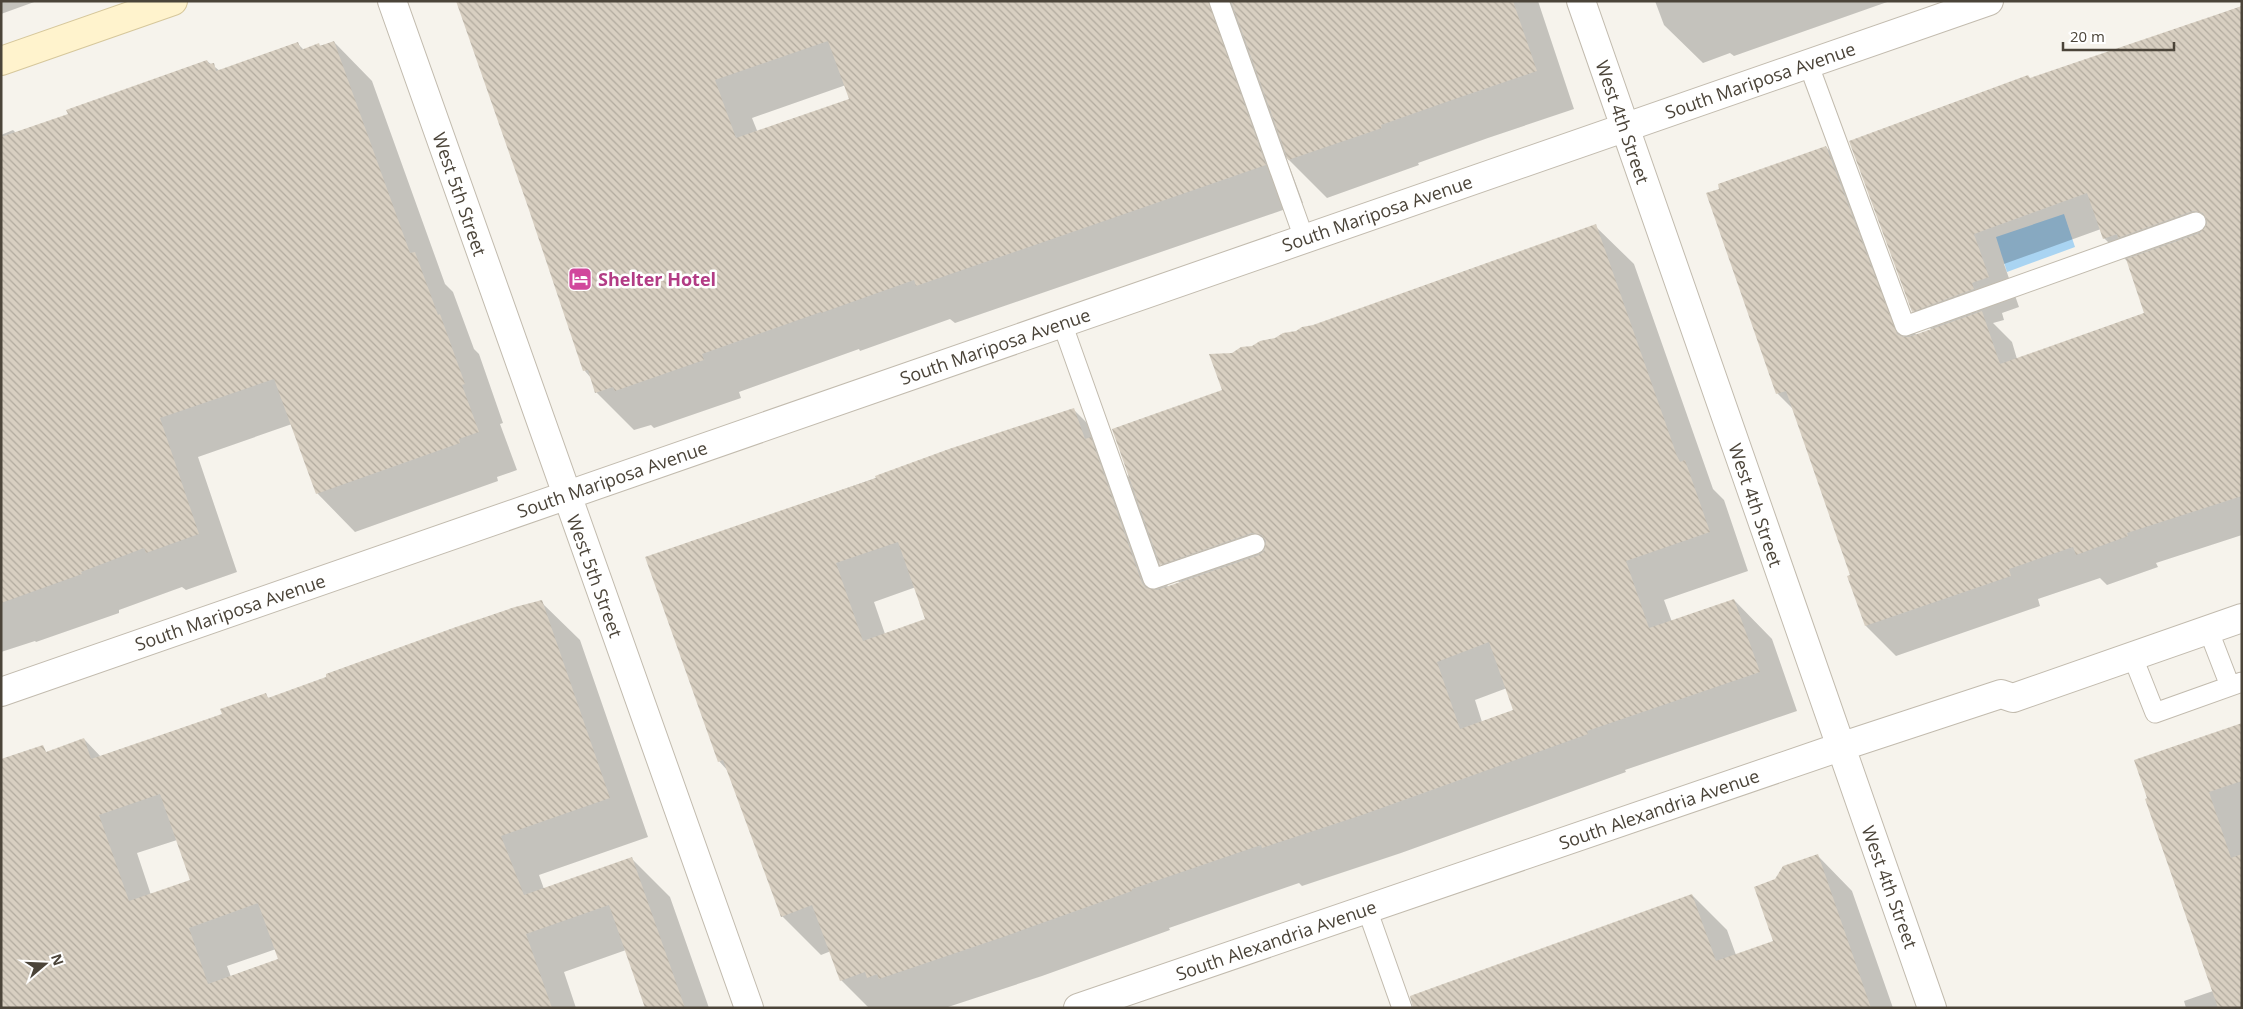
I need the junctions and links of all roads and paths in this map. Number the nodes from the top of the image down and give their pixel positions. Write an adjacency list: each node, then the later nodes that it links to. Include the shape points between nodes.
1 (172, 1): 6 (main road)
2 (392, 1): 12 (street, West 5th Street)
3 (1219, 1): 10 (lane)
4 (1581, 1): 8 (street, West 4th Street)
5 (1989, 1): 7 (street, South Mariposa Avenue)
6 (1, 61)
7 (1808, 63): 8 (street, South Mariposa Avenue); 9 (lane, via 1905,326)
8 (1624, 127): 10 (street, South Mariposa Avenue); 19 (street, West 4th Street)
9 (2196, 222)
10 (1304, 238): 11 (street, South Mariposa Avenue)
11 (1062, 323): 12 (street, South Mariposa Avenue); 13 (lane, via 1153,579)
12 (566, 495): 18 (street, South Mariposa Avenue); 21 (street, West 5th Street)
13 (1255, 544)
14 (2242, 618): 15 (street, South Alexandria Avenue)
15 (2208, 630): 16 (street, South Alexandria Avenue); 17 (lane)
16 (2132, 655): 17 (lane, via 2155,713); 19 (street, South Alexandria Avenue, via 2013,698 2001,694)
17 (2236, 684)
18 (1, 692)
19 (1840, 747): 20 (street, South Alexandria Avenue); 24 (street, West 4th Street)
20 (1367, 909): 22 (street, South Alexandria Avenue); 23 (lane)
21 (749, 1008)
22 (1078, 1008)
23 (1402, 1008)
24 (1932, 1008)

